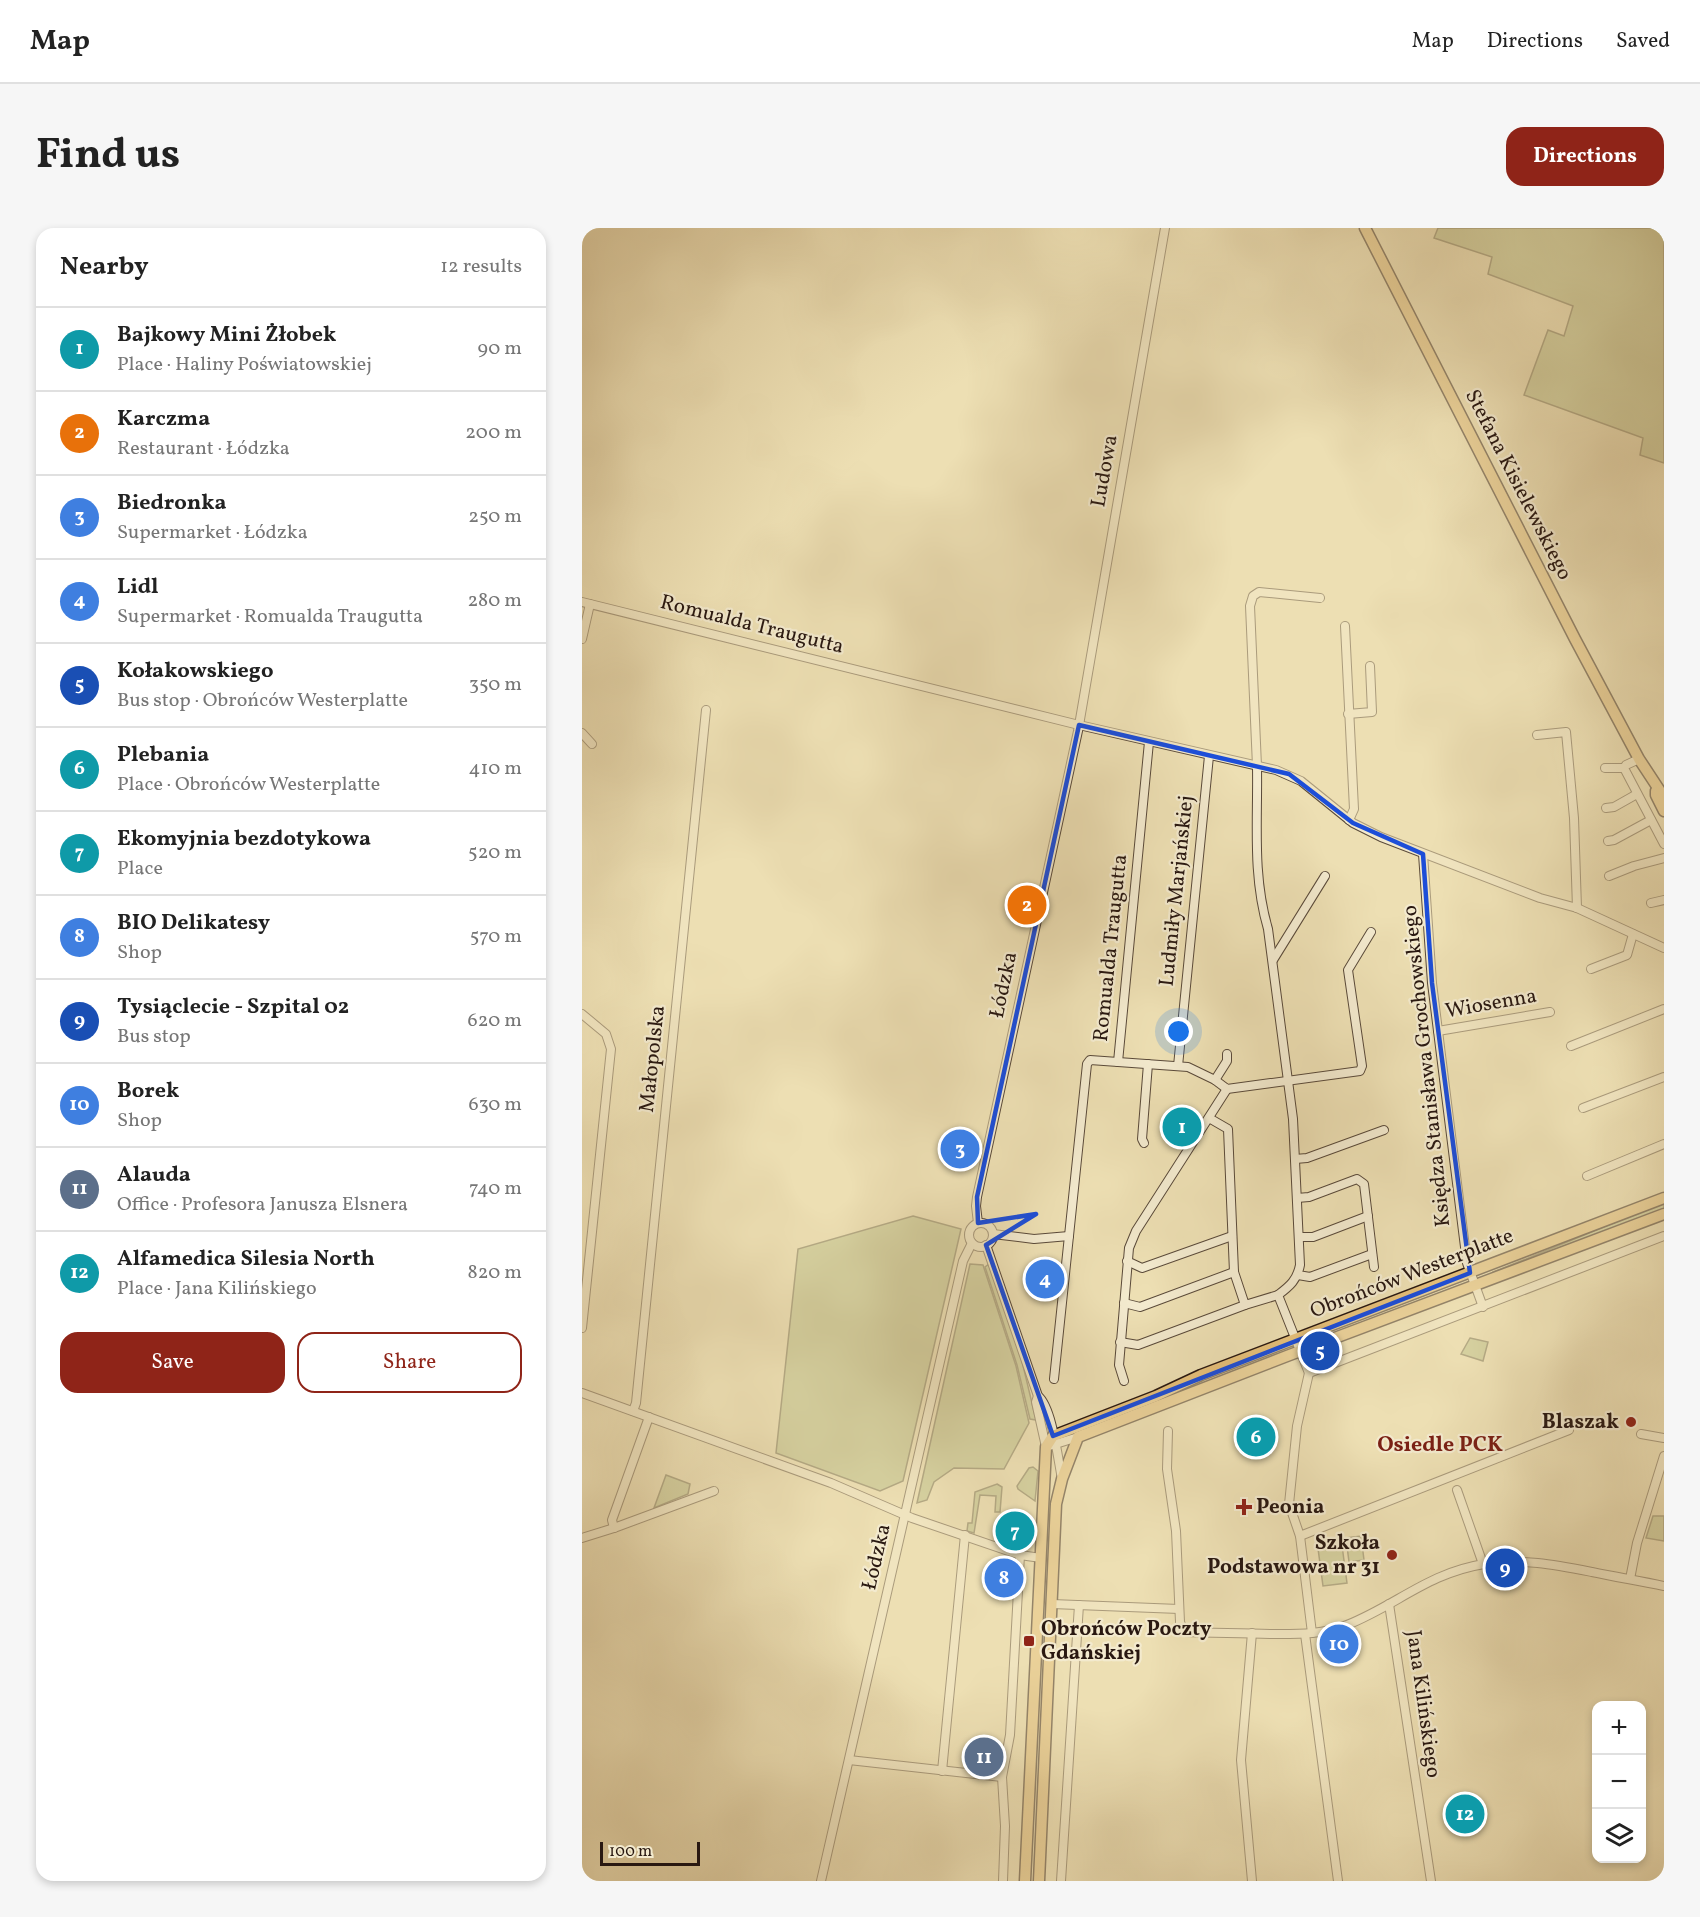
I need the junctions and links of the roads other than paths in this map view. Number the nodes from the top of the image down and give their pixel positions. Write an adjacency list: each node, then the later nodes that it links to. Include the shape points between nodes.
1 (1166, 228): 10 (street, Ludowa)
2 (1365, 228): 16 (main road, Stefana Kisielewskiego)
3 (1320, 598): 17 (street, via 1259,592 1251,600)
4 (586, 603): 6 (street, Romualda Traugutta); 10 (street, Romualda Traugutta)
5 (1345, 626): 9 (street)
6 (582, 639)
7 (1370, 666): 9 (street, via 1372,712)
8 (706, 710): 91 (street, Małopolska)
9 (1348, 714): 24 (street, via 1354,809)
10 (1079, 722): 13 (street, Romualda Traugutta); 64 (street, Łódzka, via 977,1197)
11 (582, 734): 14 (street)
12 (1537, 735): 34 (street, via 1566,732)
13 (1149, 742): 15 (street, Romualda Traugutta); 46 (street, Romualda Traugutta)
14 (592, 744)
15 (1209, 756): 17 (street, Romualda Traugutta); 48 (street, Ludmiły Marjańskiej)
16 (1639, 759): 19 (street); 20 (main road, Stefana Kisielewskiego)
17 (1257, 766): 24 (street, Romualda Traugutta, via 1301,781); 38 (street, via 1260,900)
18 (1605, 768): 19 (street)
19 (1624, 768): 21 (street)
20 (1660, 792): 23 (main road, Stefana Kisielewskiego, via 1656,795)
21 (1637, 794): 22 (street); 25 (street)
22 (1606, 808)
23 (1664, 811)
24 (1349, 820): 28 (street, Romualda Traugutta)
25 (1651, 820): 26 (street); 27 (street)
26 (1608, 841)
27 (1664, 844)
28 (1423, 854): 34 (street, Romualda Traugutta); 43 (street, Księdza Stanisława Grochowskiego)
29 (1664, 858): 31 (street)
30 (1325, 876): 38 (street)
31 (1609, 876)
32 (1664, 900): 33 (street)
33 (1651, 903)
34 (1577, 908): 36 (street, Romualda Traugutta)
35 (1371, 932): 51 (street, via 1348,970 1360,1071)
36 (1633, 934): 37 (street, Romualda Traugutta); 39 (street, via 1627,955)
37 (1664, 948)
38 (1273, 960): 51 (street)
39 (1591, 969)
40 (1664, 1009): 44 (street)
41 (1550, 1012): 43 (street, Wiosenna)
42 (582, 1014): 83 (street, via 606,1034 611,1049)
43 (1438, 1031): 76 (street, Księdza Stanisława Grochowskiego)
44 (1571, 1046)
45 (1227, 1054): 50 (street)
46 (1118, 1062): 47 (street); 66 (street, Romualda Traugutta, via 1090,1060 1087,1065)
47 (1148, 1064): 48 (street); 56 (street)
48 (1178, 1066): 50 (street)
49 (1664, 1077): 53 (street)
50 (1215, 1080): 52 (street)
51 (1289, 1082): 52 (street); 58 (street)
52 (1227, 1089): 54 (street)
53 (1582, 1108)
54 (1209, 1118): 67 (street, via 1228,1129); 73 (street, via 1136,1231)
55 (1384, 1130): 58 (street)
56 (1144, 1143)
57 (1664, 1144): 59 (street)
58 (1295, 1159): 60 (street)
59 (1587, 1176)
60 (1297, 1198): 63 (street, via 1357,1179 1364,1184); 69 (street)
61 (1664, 1198): 76 (main road, Obrońców Westerplatte)
62 (1664, 1214): 78 (main road, Obrońców Westerplatte)
63 (1368, 1216): 69 (street, via 1313,1237); 72 (street)
64 (978, 1223): 65 (street, via 988,1225); 70 (street, via 970,1231)
65 (993, 1234): 66 (street, via 1034,1239); 71 (street)
66 (1069, 1236): 88 (street, Romualda Traugutta)
67 (1232, 1236): 73 (street, via 1142,1268); 75 (street)
68 (1664, 1236): 82 (street)
69 (1299, 1237): 77 (street)
70 (972, 1243): 71 (street); 103 (street, Łódzka, via 963,1261)
71 (986, 1245): 98 (street, via 1038,1396 1044,1400 1050,1418)
72 (1372, 1254): 74 (street); 77 (street, via 1310,1277)
73 (1127, 1261): 80 (street)
74 (1374, 1267)
75 (1234, 1272): 80 (street, via 1140,1307); 81 (street)
76 (1470, 1273): 78 (street, Księdza Stanisława Grochowskiego); 84 (main road, Obrońców Westerplatte)
77 (1298, 1275): 79 (street)
78 (1475, 1285): 82 (street, Księdza Stanisława Grochowskiego); 86 (main road, Obrońców Westerplatte)
79 (1278, 1295): 81 (street); 84 (street)
80 (1124, 1303): 85 (street)
81 (1245, 1305): 85 (street, via 1138,1345)
82 (1483, 1307): 87 (street)
83 (582, 1328)
84 (1295, 1339): 86 (street); 98 (main road, Obrońców Westerplatte, via 1201,1375)
85 (1120, 1342): 89 (street, via 1119,1365)
86 (1300, 1351): 87 (street); 96 (main road, Obrońców Westerplatte)
87 (1309, 1373): 106 (street, via 1297,1426 1289,1504)
88 (1054, 1378)
89 (1124, 1381)
90 (582, 1393): 91 (street)
91 (633, 1412): 92 (street)
92 (649, 1417): 103 (street, via 831,1483); 104 (street, via 612,1520)
93 (1569, 1430): 106 (street)
94 (1168, 1431): 116 (street, via 1167,1469 1176,1531)
95 (1641, 1434): 97 (street)
96 (1078, 1437): 98 (street, Obrońców Westerplatte); 100 (main road)
97 (1664, 1438)
98 (1051, 1442): 100 (street); 109 (main road)
99 (1664, 1456): 111 (street, via 1637,1543)
100 (1062, 1479): 113 (main road, via 1056,1504)
101 (1457, 1490): 110 (street)
102 (714, 1491): 104 (street)
103 (906, 1515): 105 (street); 119 (street, Łódzka)
104 (614, 1528): 107 (street)
105 (965, 1535): 108 (street); 120 (street)
106 (1300, 1536): 118 (street)
107 (582, 1538)
108 (1020, 1555): 109 (street); 121 (street, via 1010,1735)
109 (1041, 1558): 124 (main road)
110 (1484, 1564): 111 (street, via 1546,1563); 114 (street, via 1447,1572)
111 (1630, 1580): 112 (street)
112 (1664, 1586)
113 (1052, 1604): 115 (street); 125 (main road)
114 (1389, 1604): 118 (street, via 1348,1625); 129 (street, Jana Kilińskiego)
115 (1079, 1605): 116 (street); 126 (street)
116 (1179, 1610): 117 (street, via 1184,1632)
117 (1252, 1633): 118 (street); 127 (street, via 1241,1760)
118 (1308, 1633): 128 (street)
119 (849, 1760): 120 (street); 122 (street, Łódzka)
120 (942, 1771): 121 (street)
121 (1002, 1777): 123 (street)
122 (821, 1881)
123 (1002, 1881)
124 (1025, 1881)
125 (1039, 1881)
126 (1061, 1881)
127 (1252, 1881)
128 (1338, 1881)
129 (1431, 1881)

